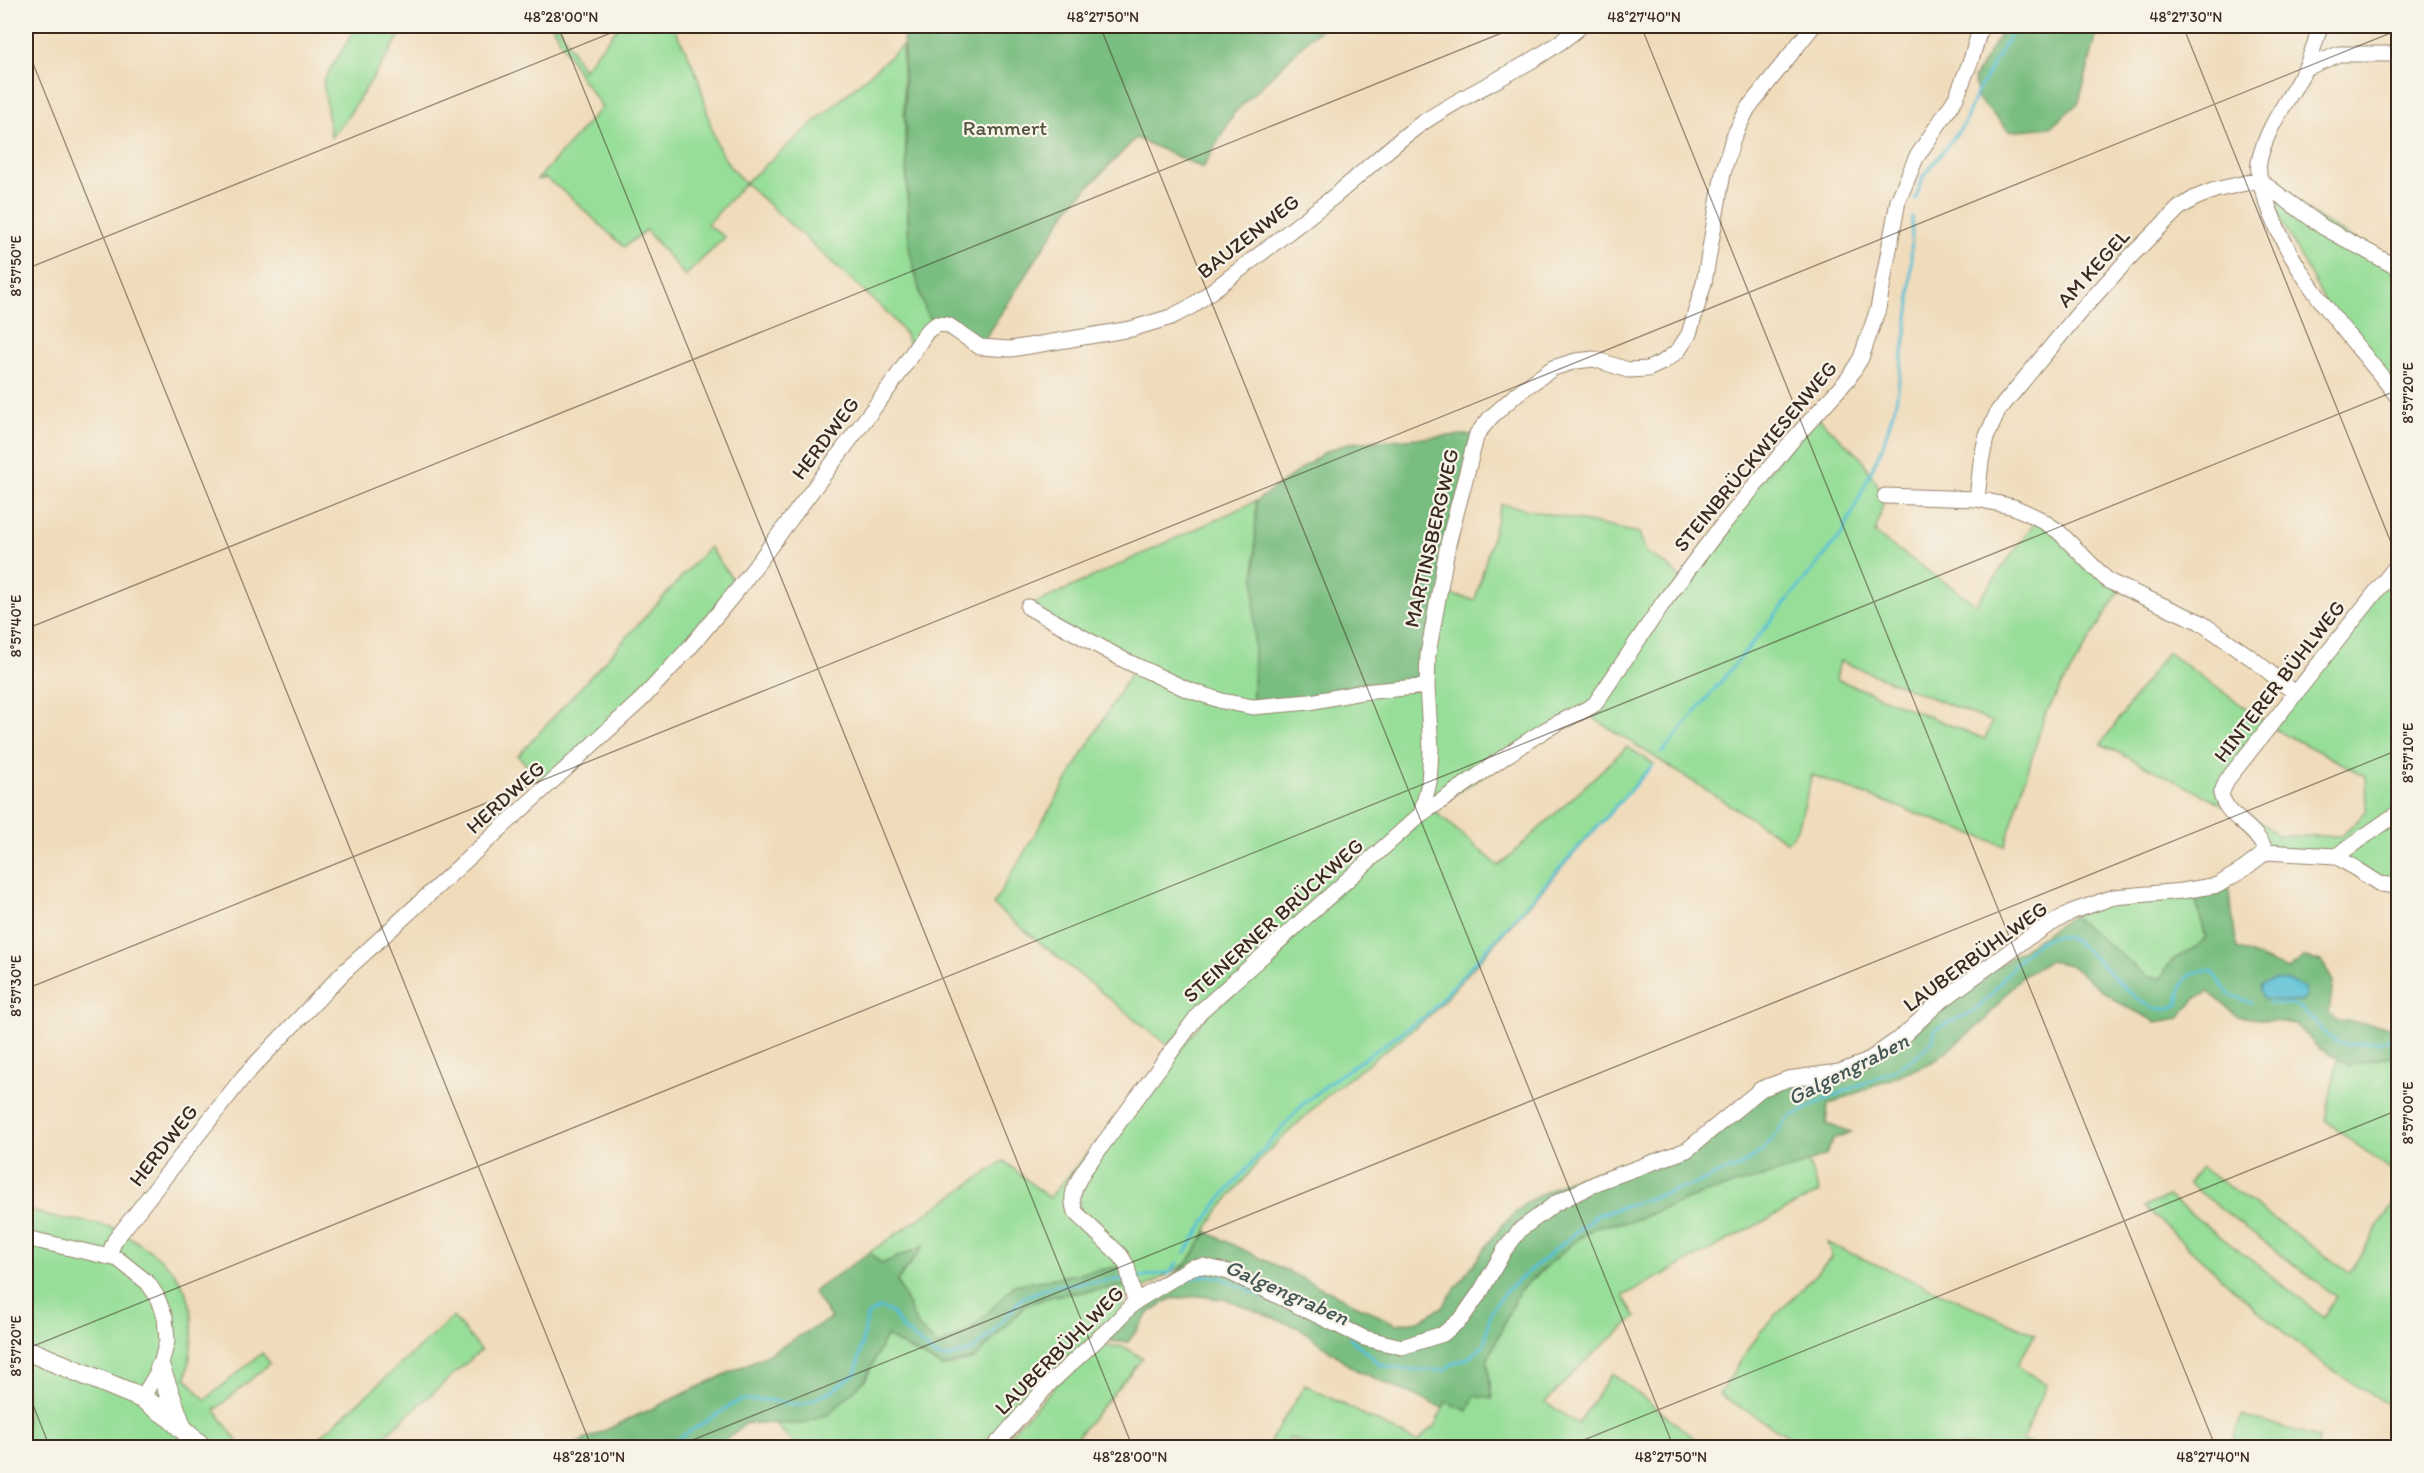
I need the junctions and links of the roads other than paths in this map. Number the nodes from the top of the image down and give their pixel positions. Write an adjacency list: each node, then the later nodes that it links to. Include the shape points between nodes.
1 (1581, 26): 9 (street, BAUZENWEG, via 1527,63 1416,127 1338,193 1192,306 1171,317 1131,329 1011,349 980,347 948,325 938,324 927,331)
2 (1813, 26): 15 (street, MARTINSBERGWEG, via 1748,108 1733,138 1704,283 1689,334 1678,351 1648,369 1628,370 1594,359 1553,368 1519,392 1477,434 1440,583 1428,654)
3 (1981, 26): 18 (street, STEINBRÜCKWIESENWEG, via 1956,98 1916,158 1898,201 1878,309 1861,358 1848,379 1716,533 1595,704 1543,731)
4 (2320, 26): 6 (street)
5 (2398, 54): 6 (street, via 2339,54)
6 (2306, 68): 7 (street, via 2265,141)
7 (2259, 180): 8 (street, via 2323,227); 10 (street, via 2275,226 2302,275); 12 (street, AM KEGEL, via 2215,190 2179,208 2078,314 1998,411 1986,438)
8 (2398, 268)
9 (912, 351): 23 (street, HERDWEG, via 894,381 692,645 642,699 343,974 252,1067 115,1240)
10 (2398, 397)
11 (1885, 496): 12 (street)
12 (1977, 499): 16 (street, via 2014,507 2038,518 2058,531 2108,581 2200,622)
13 (2398, 564): 16 (street, HINTERER BÜHLWEG)
14 (1028, 607): 15 (street, via 1124,660 1186,689 1232,703 1253,707 1276,705)
15 (1427, 686): 18 (street, MARTINSBERGWEG, via 1431,749 1429,783)
16 (2296, 694): 19 (street, HINTERER BÜHLWEG, via 2227,780 2221,794 2224,805 2261,839)
17 (2398, 813): 20 (street)
18 (1421, 814): 24 (street, STEINERNER BRÜCKWEG, via 1202,1011 1084,1170 1073,1191 1075,1212 1121,1256)
19 (2266, 852): 20 (street); 24 (street, LAUBERBÜHLWEG, via 2218,885 2114,897 2072,912 2029,937 1866,1062 1761,1089 1687,1150 1601,1181 1556,1203 1521,1230 1462,1318 1443,1334 1402,1347 1364,1338 1229,1272 1203,1266 1185,1269 1161,1285)
20 (2336, 856): 21 (street, via 2380,884)
21 (2398, 886)
22 (26, 1238): 23 (street)
23 (108, 1257): 26 (street, via 118,1259 137,1274 156,1295 167,1330)
24 (1133, 1295): 30 (street, LAUBERBÜHLWEG, via 1115,1323 1049,1384)
25 (26, 1350): 27 (main road)
26 (160, 1368): 27 (street); 28 (main road)
27 (142, 1398): 28 (main road)
28 (181, 1426): 29 (main road)
29 (203, 1448)
30 (993, 1448)

